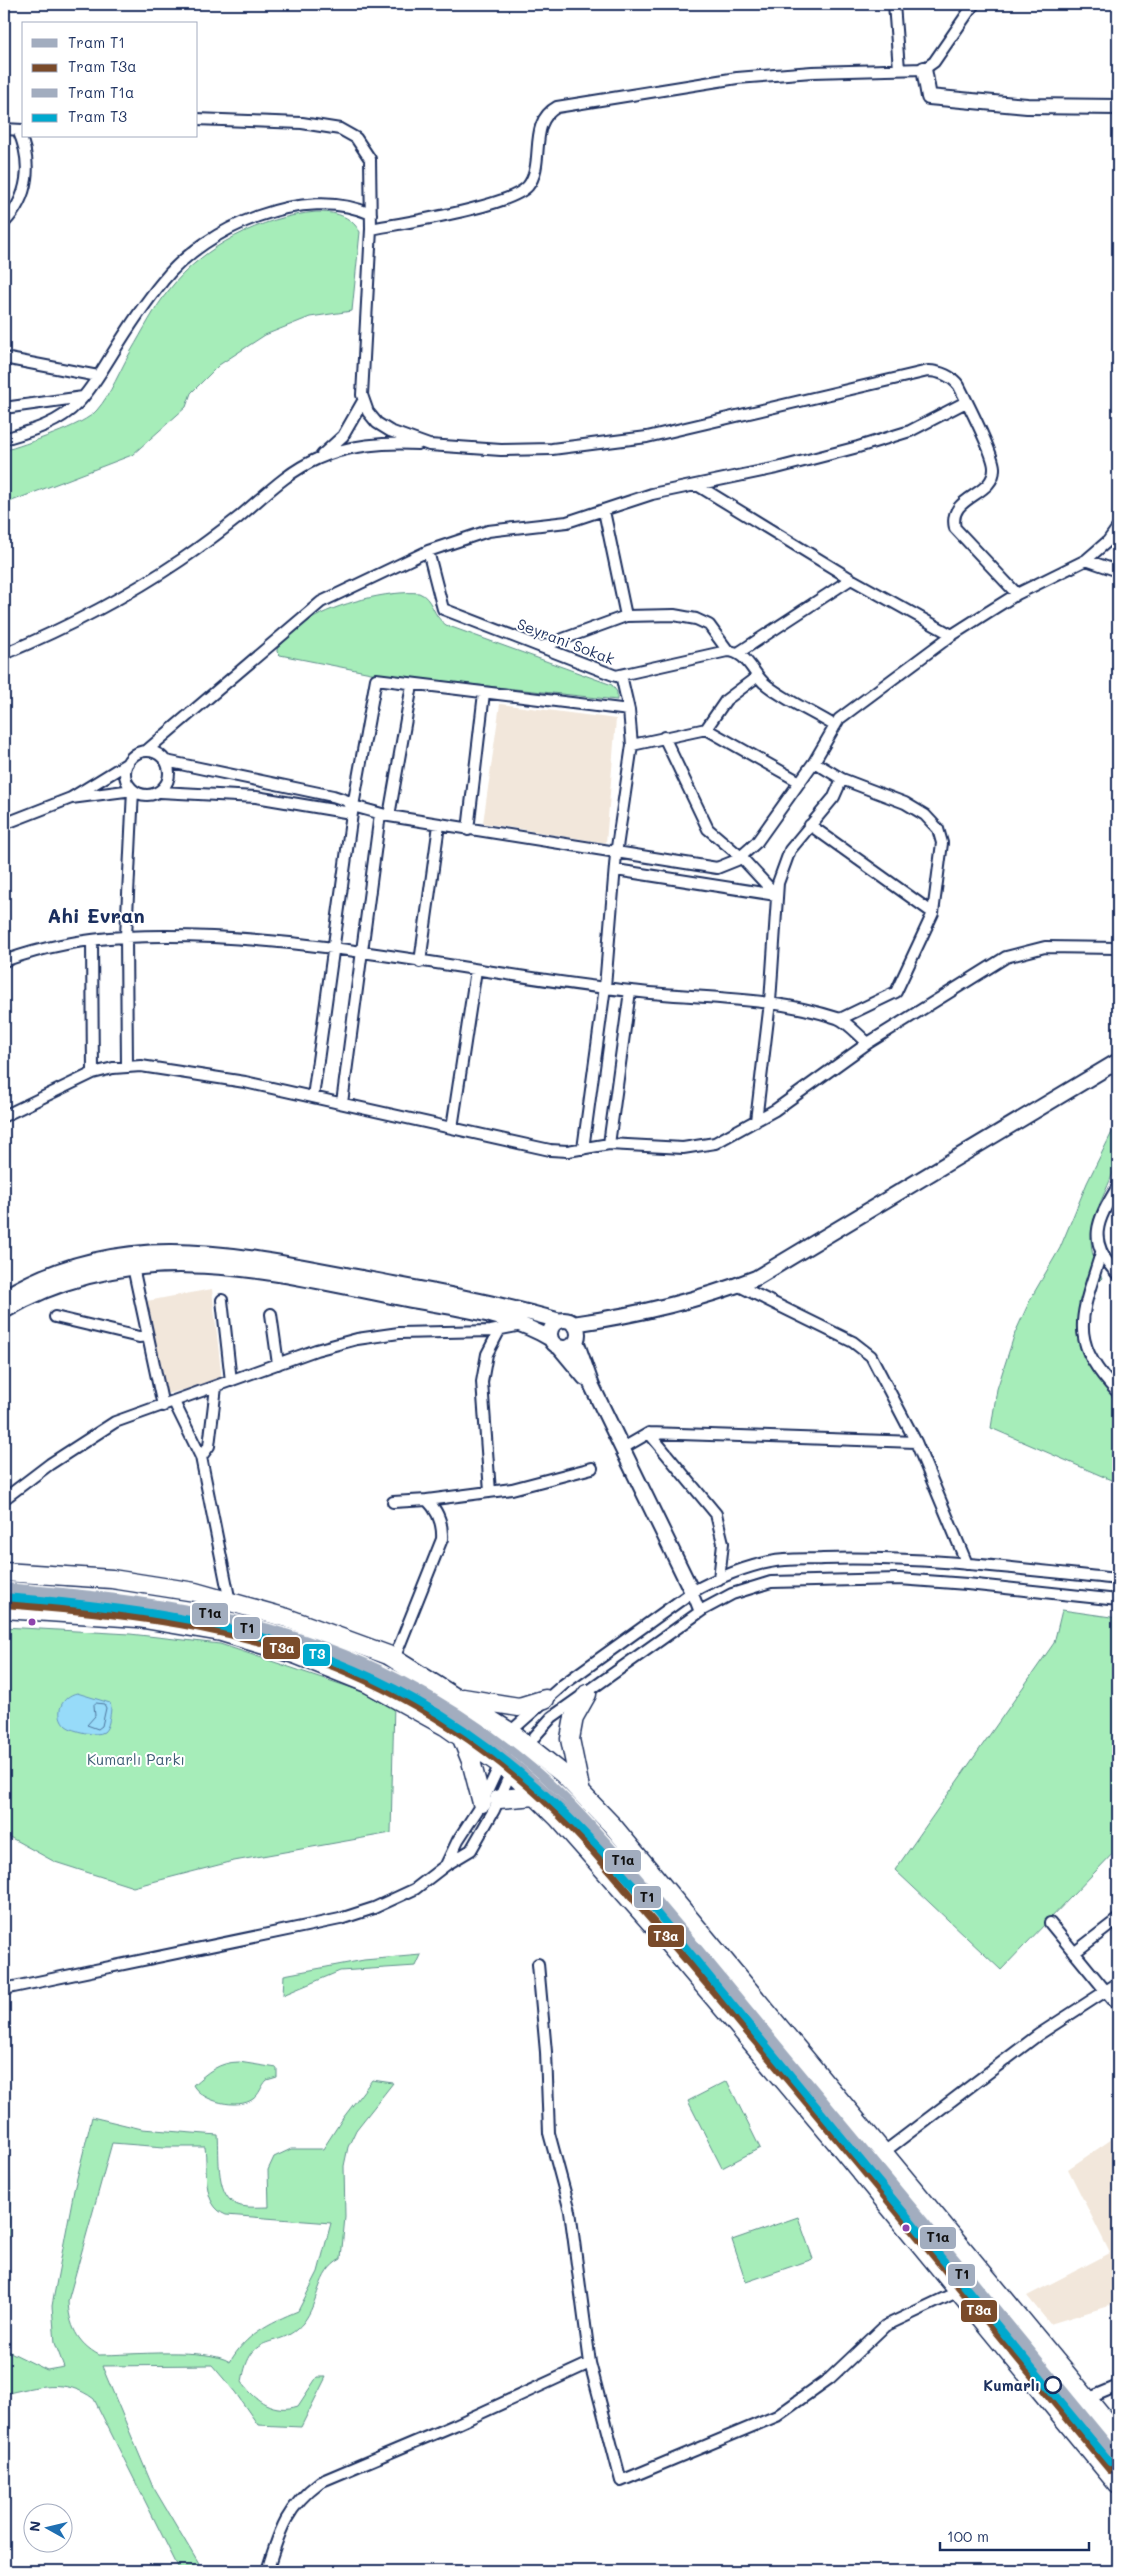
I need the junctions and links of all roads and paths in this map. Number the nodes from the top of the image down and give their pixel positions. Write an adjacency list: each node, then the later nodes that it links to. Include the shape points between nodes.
1 (894, 4): 3 (street)
2 (974, 4): 4 (street, via 934,62)
3 (900, 69): 4 (street); 12 (street, via 737,78 557,107 542,121 534,174 521,192 510,198)
4 (924, 69): 5 (street, via 929,97 1027,106)
5 (1118, 107)
6 (198, 119): 10 (street, via 302,124 346,131 356,138 370,159)
7 (4, 129): 8 (street)
8 (21, 130)
9 (23, 138): 11 (street, via 27,159 26,180 16,209)
10 (371, 214): 12 (street); 14 (street, via 342,204 304,204 260,217 212,239 163,280)
11 (4, 223)
12 (371, 229): 16 (street, via 362,359)
13 (4, 358): 14 (street)
14 (98, 376): 15 (street)
15 (83, 398): 18 (street); 19 (street, via 54,422)
16 (363, 401): 20 (street, via 371,418 383,427); 21 (street, via 343,436)
17 (966, 402): 20 (street, via 960,386 953,379 928,371 677,431 617,442 526,450); 22 (street, via 910,431 866,445); 29 (street, via 994,462 994,474 990,482 958,506 954,528)
18 (4, 408)
19 (4, 439)
20 (429, 444): 21 (street, via 377,445)
21 (319, 458): 35 (street, via 285,478 213,536 133,591 76,623)
22 (697, 485): 23 (street, via 652,494); 28 (street)
23 (604, 511): 25 (street, via 567,522 488,531); 30 (street)
24 (1118, 527): 26 (street, via 1108,541)
25 (428, 550): 32 (street, Seyrani Sokak, via 442,609); 45 (street, via 321,602)
26 (1086, 560): 27 (street); 29 (street)
27 (1118, 571)
28 (851, 579): 31 (street); 34 (street)
29 (1017, 594): 31 (street)
30 (626, 616): 32 (street); 33 (street, via 674,615 696,619 709,625)
31 (952, 635): 41 (street, via 839,720)
32 (541, 647): 36 (street, Seyrani Sokak, via 616,676)
33 (728, 651): 34 (street, Seyrani Sokak); 36 (street, Seyrani Sokak)
34 (738, 653): 37 (street)
35 (4, 654)
36 (621, 675): 40 (street)
37 (758, 676): 41 (street, via 770,687); 42 (street, via 726,700)
38 (412, 685): 39 (street); 54 (street, via 376,679); 55 (street)
39 (484, 693): 40 (street); 59 (street)
40 (629, 710): 44 (street)
41 (836, 726): 47 (street)
42 (706, 729): 43 (street); 50 (street)
43 (664, 737): 44 (street); 61 (street, via 708,829)
44 (632, 745): 60 (street)
45 (146, 751): 46 (street, via 160,755); 48 (street)
46 (166, 761): 52 (street, via 170,774); 54 (street, via 333,796)
47 (814, 762): 49 (street); 50 (street)
48 (128, 763): 51 (street, via 126,778); 53 (street)
49 (842, 778): 58 (street, via 834,796); 64 (street, via 915,809 935,824 942,843)
50 (800, 782): 61 (street, via 757,842)
51 (133, 790): 52 (street, via 146,796); 53 (street); 65 (street)
52 (160, 792): 54 (street, via 256,797 345,812)
53 (72, 798): 56 (street)
54 (353, 806): 55 (street); 67 (street)
55 (385, 815): 57 (street); 69 (street)
56 (4, 824)
57 (440, 825): 59 (street); 71 (street)
58 (810, 825): 63 (street, via 796,840 785,860); 64 (street)
59 (468, 830): 60 (street)
60 (616, 854): 61 (street, via 717,868); 62 (street)
61 (741, 857): 63 (street)
62 (616, 870): 63 (street); 73 (street)
63 (776, 894): 75 (street)
64 (934, 913): 76 (street, via 896,992)
65 (126, 936): 66 (street); 67 (street, via 252,939); 80 (street)
66 (92, 940): 70 (street, via 50,947); 82 (street)
67 (335, 948): 69 (street); 83 (street)
68 (1118, 948): 77 (street, via 1045,947 1016,954 997,962)
69 (362, 953): 71 (street); 84 (street)
70 (4, 961)
71 (420, 962): 72 (street)
72 (476, 970): 73 (street); 87 (street)
73 (604, 987): 74 (street); 89 (street)
74 (630, 991): 75 (street); 88 (street)
75 (770, 1002): 76 (street); 86 (street)
76 (840, 1019): 77 (street)
77 (868, 1043): 86 (street)
78 (1118, 1054): 81 (street)
79 (1118, 1061): 81 (street)
80 (127, 1066): 82 (street); 83 (street, via 214,1076)
81 (1097, 1072): 95 (street, via 801,1252)
82 (93, 1073): 85 (street)
83 (313, 1097): 84 (street)
84 (342, 1103): 87 (street)
85 (4, 1116)
86 (756, 1121): 88 (street, via 726,1138 703,1146)
87 (452, 1128): 89 (street, via 550,1150)
88 (609, 1144): 89 (street)
89 (583, 1149)
90 (1118, 1186): 91 (street, via 1105,1207 1099,1229 1097,1241)
91 (1101, 1253): 94 (street); 111 (street, via 1083,1312 1082,1331 1086,1350)
92 (107, 1265): 93 (street); 96 (street, via 43,1277); 98 (street); 101 (street, via 174,1251 226,1253 495,1304)
93 (133, 1267): 102 (street, via 220,1265 400,1298); 104 (street)
94 (1118, 1274)
95 (737, 1285): 101 (street, via 710,1296 618,1318); 115 (street, via 866,1351 880,1368)
96 (4, 1297)
97 (222, 1300): 108 (street)
98 (4, 1311)
99 (271, 1314): 107 (street)
100 (55, 1317): 104 (street, via 140,1337)
101 (567, 1323): 105 (street, via 577,1332); 106 (street, via 553,1326)
102 (522, 1325): 103 (street); 106 (street)
103 (500, 1329): 107 (street, via 420,1331 378,1336 316,1350); 119 (street, via 487,1354 482,1382)
104 (148, 1336): 113 (street)
105 (576, 1341): 106 (street, via 569,1347); 109 (street)
106 (556, 1343): 109 (street)
107 (278, 1364): 108 (street)
108 (231, 1381): 110 (street)
109 (592, 1386): 116 (street)
110 (216, 1387): 112 (street); 117 (street, via 209,1446)
111 (1118, 1393)
112 (174, 1402): 113 (street); 117 (street)
113 (163, 1406): 120 (street, via 115,1422 50,1464)
114 (649, 1433): 115 (street); 116 (street); 125 (street, via 716,1514 723,1543)
115 (916, 1442): 123 (street)
116 (623, 1448): 127 (street)
117 (201, 1457): 129 (street)
118 (592, 1468): 119 (street)
119 (490, 1492): 121 (street)
120 (4, 1499)
121 (427, 1500): 122 (street); 132 (street, via 440,1517 442,1539)
122 (393, 1502)
123 (967, 1564): 125 (street, via 893,1558 791,1559 757,1565); 126 (street)
124 (4, 1572): 129 (highway, via 112,1580 195,1592)
125 (719, 1579): 127 (street)
126 (1118, 1579)
127 (692, 1592): 131 (street); 135 (street)
128 (1118, 1600): 131 (street, via 899,1579 791,1580 744,1589)
129 (230, 1602): 132 (highway, via 287,1618)
130 (4, 1609): 137 (highway, via 138,1618 221,1632 297,1655 369,1684)
131 (700, 1612): 133 (street)
132 (394, 1659): 134 (highway)
133 (587, 1694): 138 (street, via 552,1717); 140 (highway, via 574,1717 570,1739)
134 (455, 1697): 135 (highway, via 519,1707); 136 (highway)
135 (545, 1699): 136 (street)
136 (510, 1732): 138 (highway); 139 (street)
137 (460, 1735): 139 (highway); 142 (highway)
138 (528, 1746): 139 (street); 140 (highway)
139 (506, 1768): 141 (highway); 142 (street); 142 (street)
140 (582, 1793): 152 (highway)
141 (536, 1796): 142 (highway); 153 (highway, via 657,1929)
142 (491, 1801): 143 (street, via 458,1840); 143 (street, via 471,1850)
143 (446, 1865): 149 (street, via 415,1889 357,1914)
144 (1118, 1919): 146 (street)
145 (1050, 1923): 146 (street)
146 (1074, 1953): 150 (street)
147 (538, 1964): 154 (street, via 549,2133 570,2212)
148 (1118, 1983): 150 (street)
149 (4, 1989)
150 (1105, 1992): 151 (street); 152 (street, via 1038,2035)
151 (1118, 2006)
152 (884, 2152): 156 (highway)
153 (957, 2292): 154 (street, via 885,2326 830,2378 777,2416 621,2481); 158 (highway)
154 (590, 2363): 159 (street, via 320,2482 286,2517)
155 (1118, 2386): 156 (street)
156 (1088, 2399): 157 (highway)
157 (1118, 2436)
158 (1118, 2485)
159 (267, 2571)

